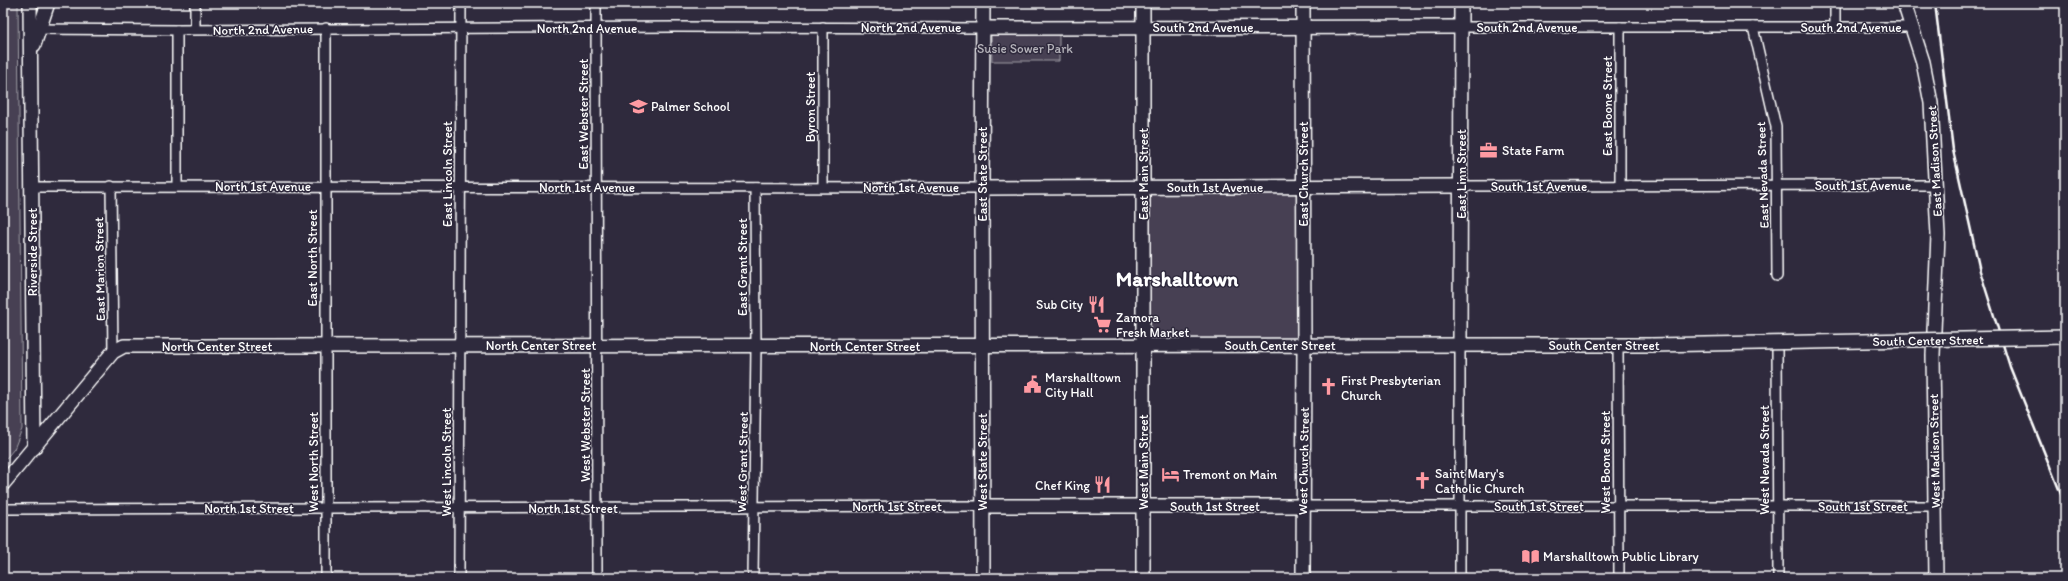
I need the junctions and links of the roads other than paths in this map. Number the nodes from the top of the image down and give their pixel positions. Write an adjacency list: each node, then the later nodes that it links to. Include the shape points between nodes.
1 (30, 3): 24 (street, Riverside Street)
2 (48, 3): 24 (street, Riverside Street)
3 (195, 3): 26 (street)
4 (461, 3): 21 (street, East Lincoln Street)
5 (596, 3): 22 (street, East Webster Street)
6 (983, 3): 23 (street, East State Street)
7 (1143, 3): 13 (street, East Main Street)
8 (1303, 3): 14 (street, East Church Street)
9 (1461, 3): 15 (street, East Linn Street)
10 (1835, 3): 18 (street)
11 (1904, 3): 19 (street, East Madison Street)
12 (823, 27): 22 (street, North 2nd Avenue); 23 (street, North 2nd Avenue); 37 (street, Byron Street)
13 (1143, 27): 14 (street, South 2nd Avenue); 23 (street, North 2nd Avenue); 38 (street, East Main Street)
14 (1303, 27): 15 (street, South 2nd Avenue); 32 (street, East Church Street)
15 (1461, 27): 16 (street, South 2nd Avenue); 33 (street, East Linn Street)
16 (1620, 27): 17 (street, South 2nd Avenue); 34 (street, East Boone Street)
17 (1753, 27): 18 (street, South 2nd Avenue); 35 (street, East Nevada Street, via 1776,127)
18 (1835, 27): 19 (street, South 2nd Avenue)
19 (1911, 27): 27 (street, East Madison Street, via 1929,84)
20 (326, 28): 21 (street, North 2nd Avenue); 26 (street, North 2nd Avenue); 30 (street, East North Street)
21 (461, 28): 22 (street, North 2nd Avenue); 41 (street, East Lincoln Street)
22 (596, 28): 31 (street, East Webster Street)
23 (983, 28): 40 (street, East State Street)
24 (35, 29): 25 (street, North 2nd Avenue); 36 (street, Riverside Street, via 30,56)
25 (177, 30): 26 (street, North 2nd Avenue); 29 (street)
26 (195, 30)
27 (1935, 185): 35 (street, South 1st Avenue); 43 (street, East Madison Street, via 1938,278)
28 (111, 186): 29 (street, North 1st Avenue); 36 (street, North 1st Avenue); 55 (street, East Marion Street)
29 (176, 186): 30 (street, North 1st Avenue)
30 (326, 186): 41 (street, North 1st Avenue); 46 (street, East North Street)
31 (597, 186): 39 (street, North 1st Avenue); 41 (street, North 1st Avenue); 47 (street, East Webster Street)
32 (1303, 186): 33 (street, South 1st Avenue); 38 (street, South 1st Avenue); 49 (street, East Church Street)
33 (1461, 186): 34 (street, South 1st Avenue); 50 (street, East Linn Street)
34 (1620, 186): 35 (street, South 1st Avenue)
35 (1777, 186): 42 (street, East Nevada Street)
36 (32, 187): 56 (street, Riverside Street)
37 (823, 187): 39 (street, North 1st Avenue); 40 (street, North 1st Avenue)
38 (1142, 187): 40 (street, North 1st Avenue); 48 (street, East Main Street)
39 (755, 188): 53 (street, East Grant Street)
40 (982, 188): 54 (street, East State Street)
41 (459, 189): 52 (street, East Lincoln Street)
42 (1777, 276)
43 (1934, 323): 65 (street, West Madison Street)
44 (2065, 337): 51 (street, South Center Street, bridge)
45 (1777, 343): 64 (street, West Nevada Street)
46 (325, 345): 52 (street, North Center Street); 55 (street, North Center Street, via 124,346); 67 (street, West North Street)
47 (598, 345): 52 (street, North Center Street); 53 (street, North Center Street); 66 (street, West Webster Street)
48 (1143, 345): 49 (street, South Center Street); 54 (street, North Center Street); 60 (street, West Main Street)
49 (1304, 345): 50 (street, South Center Street); 61 (street, West Church Street)
50 (1460, 345): 51 (street, South Center Street); 62 (street)
51 (1618, 345): 63 (street, West Boone Street)
52 (459, 346): 68 (street, West Lincoln Street)
53 (756, 346): 54 (street, North Center Street); 58 (street, West Grant Street)
54 (982, 346): 59 (street, West State Street)
55 (113, 352): 56 (street)
56 (34, 448): 57 (street)
57 (3, 484)
58 (754, 506): 59 (street, North 1st Street); 66 (street, North 1st Street); 73 (street, West Grant Street)
59 (982, 506): 60 (street, North 1st Street); 74 (street, West State Street)
60 (1143, 506): 61 (street, South 1st Street); 75 (street, West Main Street)
61 (1302, 506): 62 (street, South 1st Street); 76 (street, West Church Street)
62 (1460, 506): 63 (street, South 1st Street); 77 (street)
63 (1619, 506): 64 (street, South 1st Street); 78 (street, West Boone Street)
64 (1777, 506): 65 (street, South 1st Street); 79 (street, West Nevada Street)
65 (1935, 506): 80 (street, West Madison Street)
66 (597, 507): 68 (street, North 1st Street); 72 (street, West Webster Street)
67 (326, 508): 68 (street, North 1st Street); 69 (street, North 1st Street); 70 (street, West North Street)
68 (459, 508): 71 (street, West Lincoln Street)
69 (3, 509)
70 (326, 578)
71 (459, 578)
72 (597, 578)
73 (753, 578)
74 (983, 578)
75 (1143, 578)
76 (1303, 578)
77 (1460, 578)
78 (1619, 578)
79 (1778, 578)
80 (1936, 578)

